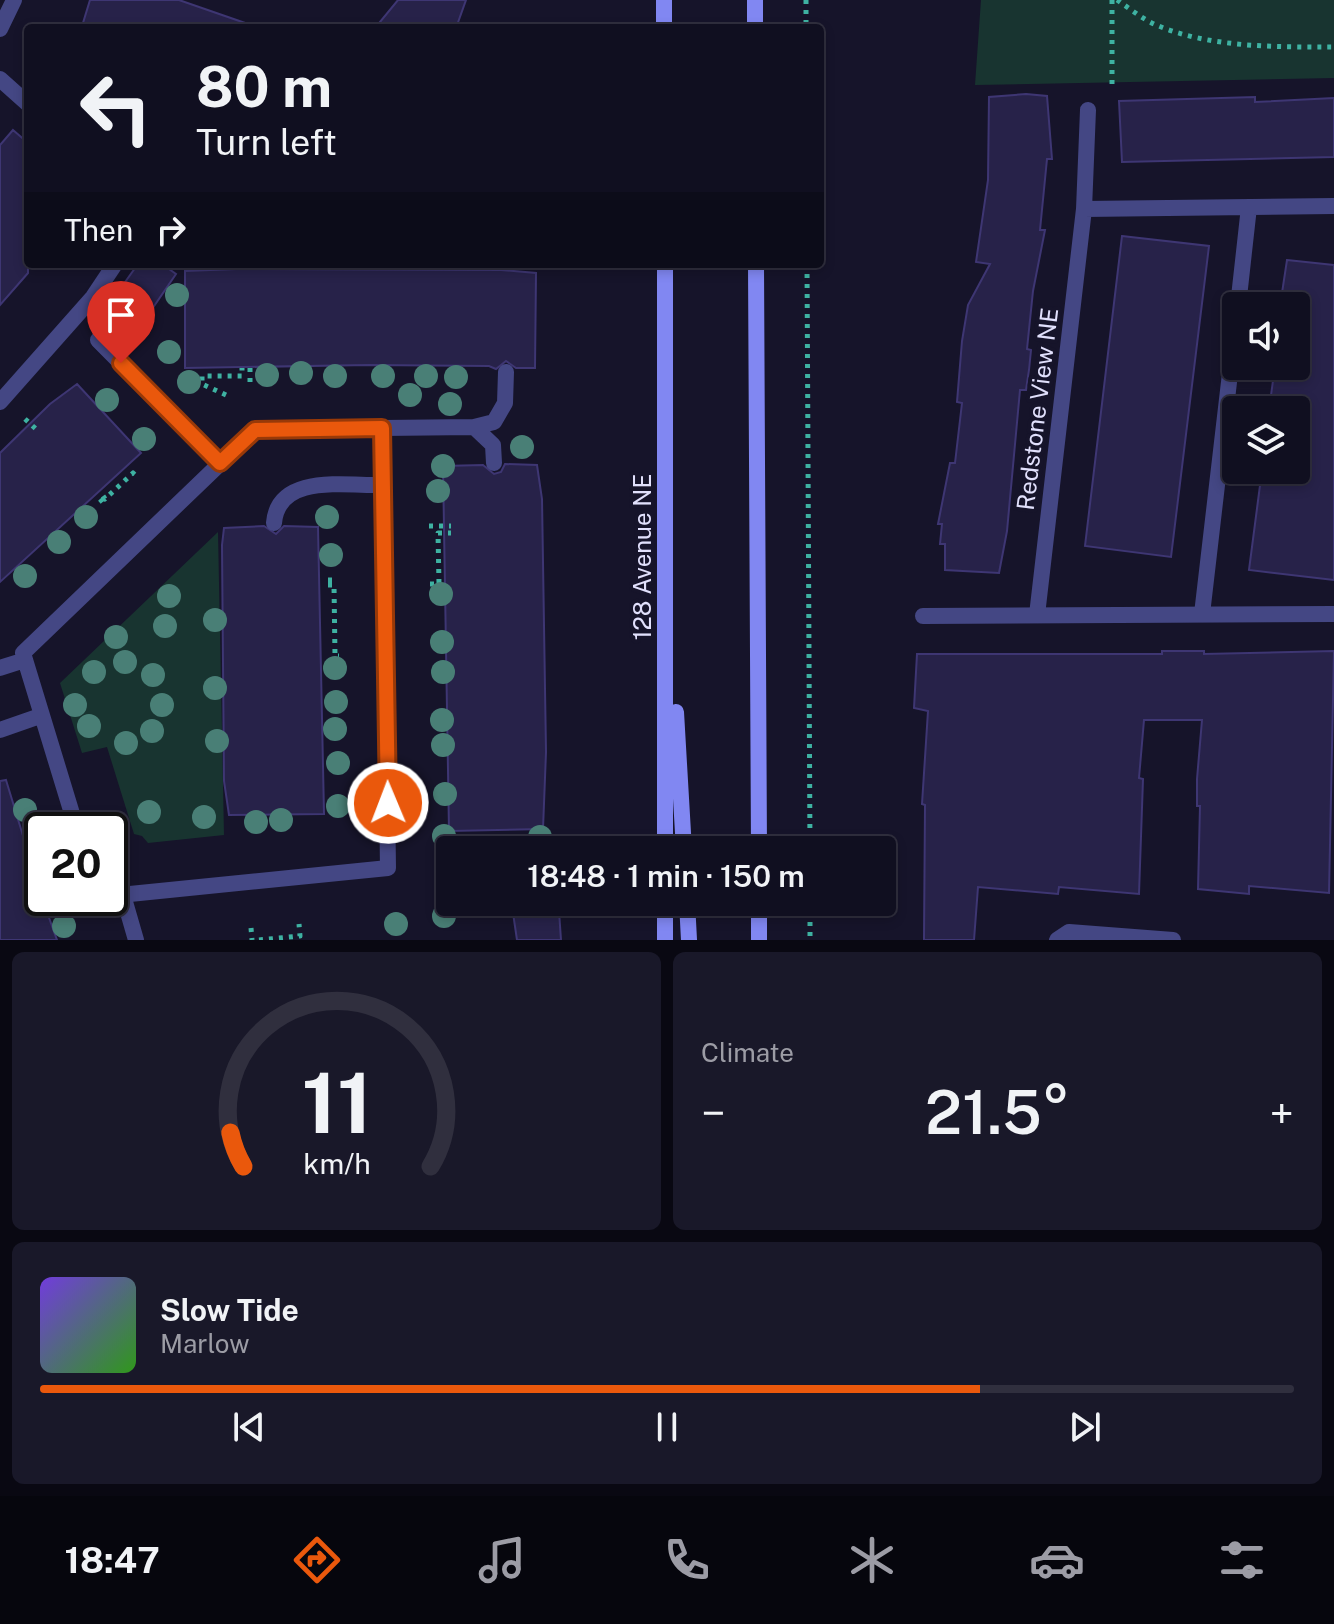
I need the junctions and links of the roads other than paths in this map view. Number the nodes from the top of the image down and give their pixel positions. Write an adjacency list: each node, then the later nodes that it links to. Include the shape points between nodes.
1 (14, 0): 6 (street)
2 (664, 0): 4 (main road)
3 (755, 0): 5 (main road)
4 (664, 24)
5 (755, 24)
6 (0, 29)
7 (0, 79): 8 (street)
8 (24, 100)
9 (1088, 110): 12 (street, Redstone View NE)
10 (1334, 206): 11 (street)
11 (1249, 207): 12 (street); 16 (street)
12 (1084, 209): 30 (street, Redstone View NE)
13 (112, 268): 20 (street)
14 (665, 268): 27 (main road, 128 Avenue NE)
15 (756, 268): 39 (main road)
16 (1240, 292)
17 (98, 340): 23 (street)
18 (506, 372): 21 (street, via 505,403 494,422)
19 (1229, 380): 28 (street)
20 (0, 402)
21 (474, 427): 22 (street); 24 (street, via 493,445)
22 (382, 428): 23 (street, via 255,430); 25 (street)
23 (220, 463): 32 (street, via 23,653)
24 (494, 463)
25 (383, 485): 26 (street, via 290,491 275,508); 40 (street, via 388,868)
26 (274, 523)
27 (666, 558): 37 (main road, 128 Avenue NE); 38 (main road)
28 (1202, 614): 29 (street); 30 (street)
29 (1334, 614)
30 (1037, 615): 31 (street)
31 (923, 616)
32 (25, 660): 33 (street); 34 (street)
33 (0, 668)
34 (40, 716): 35 (street); 36 (street)
35 (0, 730)
36 (71, 812)
37 (665, 836)
38 (683, 836)
39 (759, 836)
40 (128, 894)
41 (126, 916): 45 (street)
42 (665, 916): 46 (main road)
43 (688, 916): 47 (main road)
44 (759, 916): 48 (main road)
45 (136, 940)
46 (665, 940)
47 (689, 940)
48 (759, 940)
49 (1057, 940): 50 (street, via 1069,932)
50 (1173, 940)

